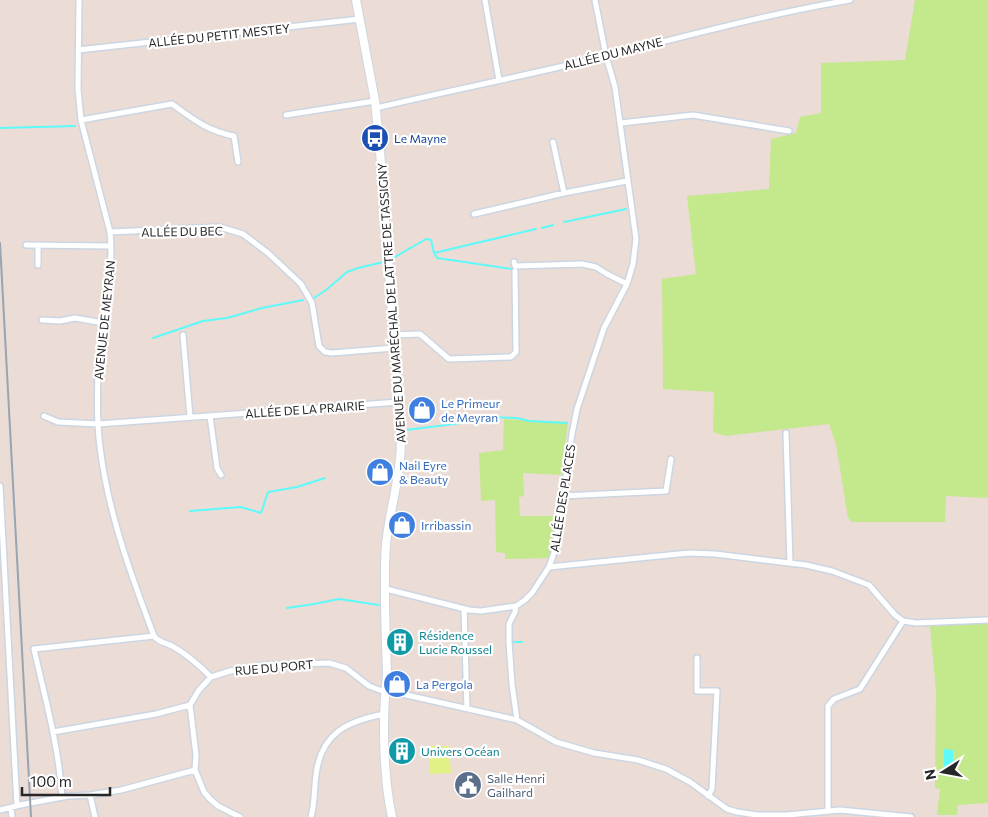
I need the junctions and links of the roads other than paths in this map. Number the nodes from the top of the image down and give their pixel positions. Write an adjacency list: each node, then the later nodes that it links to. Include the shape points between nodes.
1 (79, 0): 7 (street, AVENUE DE MEYRAN)
2 (356, 0): 6 (main road, AVENUE DU MARÉCHAL DE LATTRE DE TASSIGNY)
3 (485, 0): 9 (street)
4 (595, 0): 8 (street, ALLÉE DES PLACES)
5 (850, 0): 8 (street, ALLÉE DU MAYNE, via 726,25)
6 (360, 19): 7 (street, ALLÉE DU PETIT MESTEY); 10 (main road, AVENUE DU MARÉCHAL DE LATTRE DE TASSIGNY)
7 (78, 50): 12 (street, AVENUE DE MEYRAN)
8 (606, 56): 9 (street, ALLÉE DU MAYNE); 13 (street, ALLÉE DES PLACES)
9 (498, 80): 10 (street, ALLÉE DU MAYNE)
10 (375, 105): 11 (street, ALLÉE DU MAYNE); 31 (main road, AVENUE DU MARÉCHAL DE LATTRE DE TASSIGNY)
11 (286, 115)
12 (81, 120): 16 (street, via 172,104 202,126 234,136); 20 (street, AVENUE DE MEYRAN)
13 (621, 123): 14 (street, via 693,115); 17 (street, ALLÉE DES PLACES)
14 (789, 131)
15 (553, 142): 18 (street)
16 (238, 162)
17 (627, 181): 18 (street); 27 (street, ALLÉE DES PLACES, via 636,239)
18 (564, 194): 19 (street)
19 (474, 214)
20 (110, 232): 23 (street, AVENUE DE MEYRAN); 32 (street, ALLÉE DU BEC, via 220,228 243,234 301,284 312,303 318,346 324,352)
21 (26, 245): 22 (street)
22 (38, 246): 23 (street); 25 (street)
23 (111, 246): 29 (street, AVENUE DE MEYRAN)
24 (514, 262): 27 (street, via 515,266 582,264 596,267)
25 (38, 265)
26 (515, 271): 31 (street, via 516,352 511,357 449,359 420,334)
27 (627, 284): 42 (street, ALLÉE DES PLACES, via 604,328 587,377 572,434)
28 (42, 320): 29 (street, via 75,318)
29 (104, 323): 37 (street, AVENUE DE MEYRAN, via 98,360)
30 (183, 335): 36 (street)
31 (393, 335): 32 (main road, AVENUE DU MARÉCHAL DE LATTRE DE TASSIGNY)
32 (394, 348): 33 (main road, AVENUE DU MARÉCHAL DE LATTRE DE TASSIGNY)
33 (399, 402): 35 (street, ALLÉE DE LA PRAIRIE); 45 (main road, AVENUE DU MARÉCHAL DE LATTRE DE TASSIGNY, via 400,464 386,543)
34 (44, 416): 37 (street, ALLÉE DE LA PRAIRIE, via 58,422)
35 (210, 416): 36 (street, ALLÉE DE LA PRAIRIE); 40 (street, via 217,468)
36 (190, 418): 37 (street, ALLÉE DE LA PRAIRIE)
37 (98, 424): 50 (street, AVENUE DE MEYRAN, via 115,524)
38 (786, 433): 43 (street)
39 (672, 459): 42 (street, via 666,491)
40 (221, 475)
41 (0, 486): 63 (street)
42 (562, 496): 44 (street, ALLÉE DES PLACES, via 555,550)
43 (790, 563): 44 (street, via 696,553); 49 (street, via 815,566 862,582)
44 (549, 567): 46 (street, ALLÉE DES PLACES, via 532,593)
45 (386, 589): 47 (street); 53 (main road, AVENUE DU MARÉCHAL DE LATTRE DE TASSIGNY)
46 (516, 606): 47 (street, via 481,611); 57 (street, via 509,624 509,642)
47 (464, 608): 55 (street)
48 (988, 620): 49 (street)
49 (903, 621): 67 (street, via 860,689 834,699 828,706)
50 (154, 636): 52 (street, via 194,660); 58 (street, via 34,649)
51 (697, 658): 61 (street, via 696,691 717,691 712,789)
52 (211, 677): 53 (street, RUE DU PORT, via 265,666 330,663 346,668 369,686); 54 (street, via 198,690)
53 (385, 692): 55 (street, RUE DU PORT); 56 (main road, AVENUE DU MARÉCHAL DE LATTRE DE TASSIGNY)
54 (190, 705): 58 (street); 59 (street)
55 (467, 709): 57 (street, RUE DU PORT)
56 (385, 714): 71 (street, via 357,721 330,737 318,760); 72 (main road, AVENUE DU MARÉCHAL DE LATTRE DE TASSIGNY, via 386,776)
57 (517, 720): 61 (street, RUE DU PORT, via 556,742 666,769)
58 (53, 732): 62 (street)
59 (195, 770): 60 (street); 70 (street, via 210,799)
60 (90, 795): 62 (street); 69 (street)
61 (708, 796): 65 (street, RUE DU PORT)
62 (62, 797): 63 (street)
63 (17, 806): 64 (street)
64 (11, 808): 66 (street); 68 (street)
65 (727, 809): 67 (street, via 787,816); 73 (street)
66 (0, 810)
67 (828, 810): 74 (street)
68 (12, 817)
69 (95, 817)
70 (240, 817)
71 (311, 817)
72 (392, 817)
73 (726, 817)
74 (911, 817)

